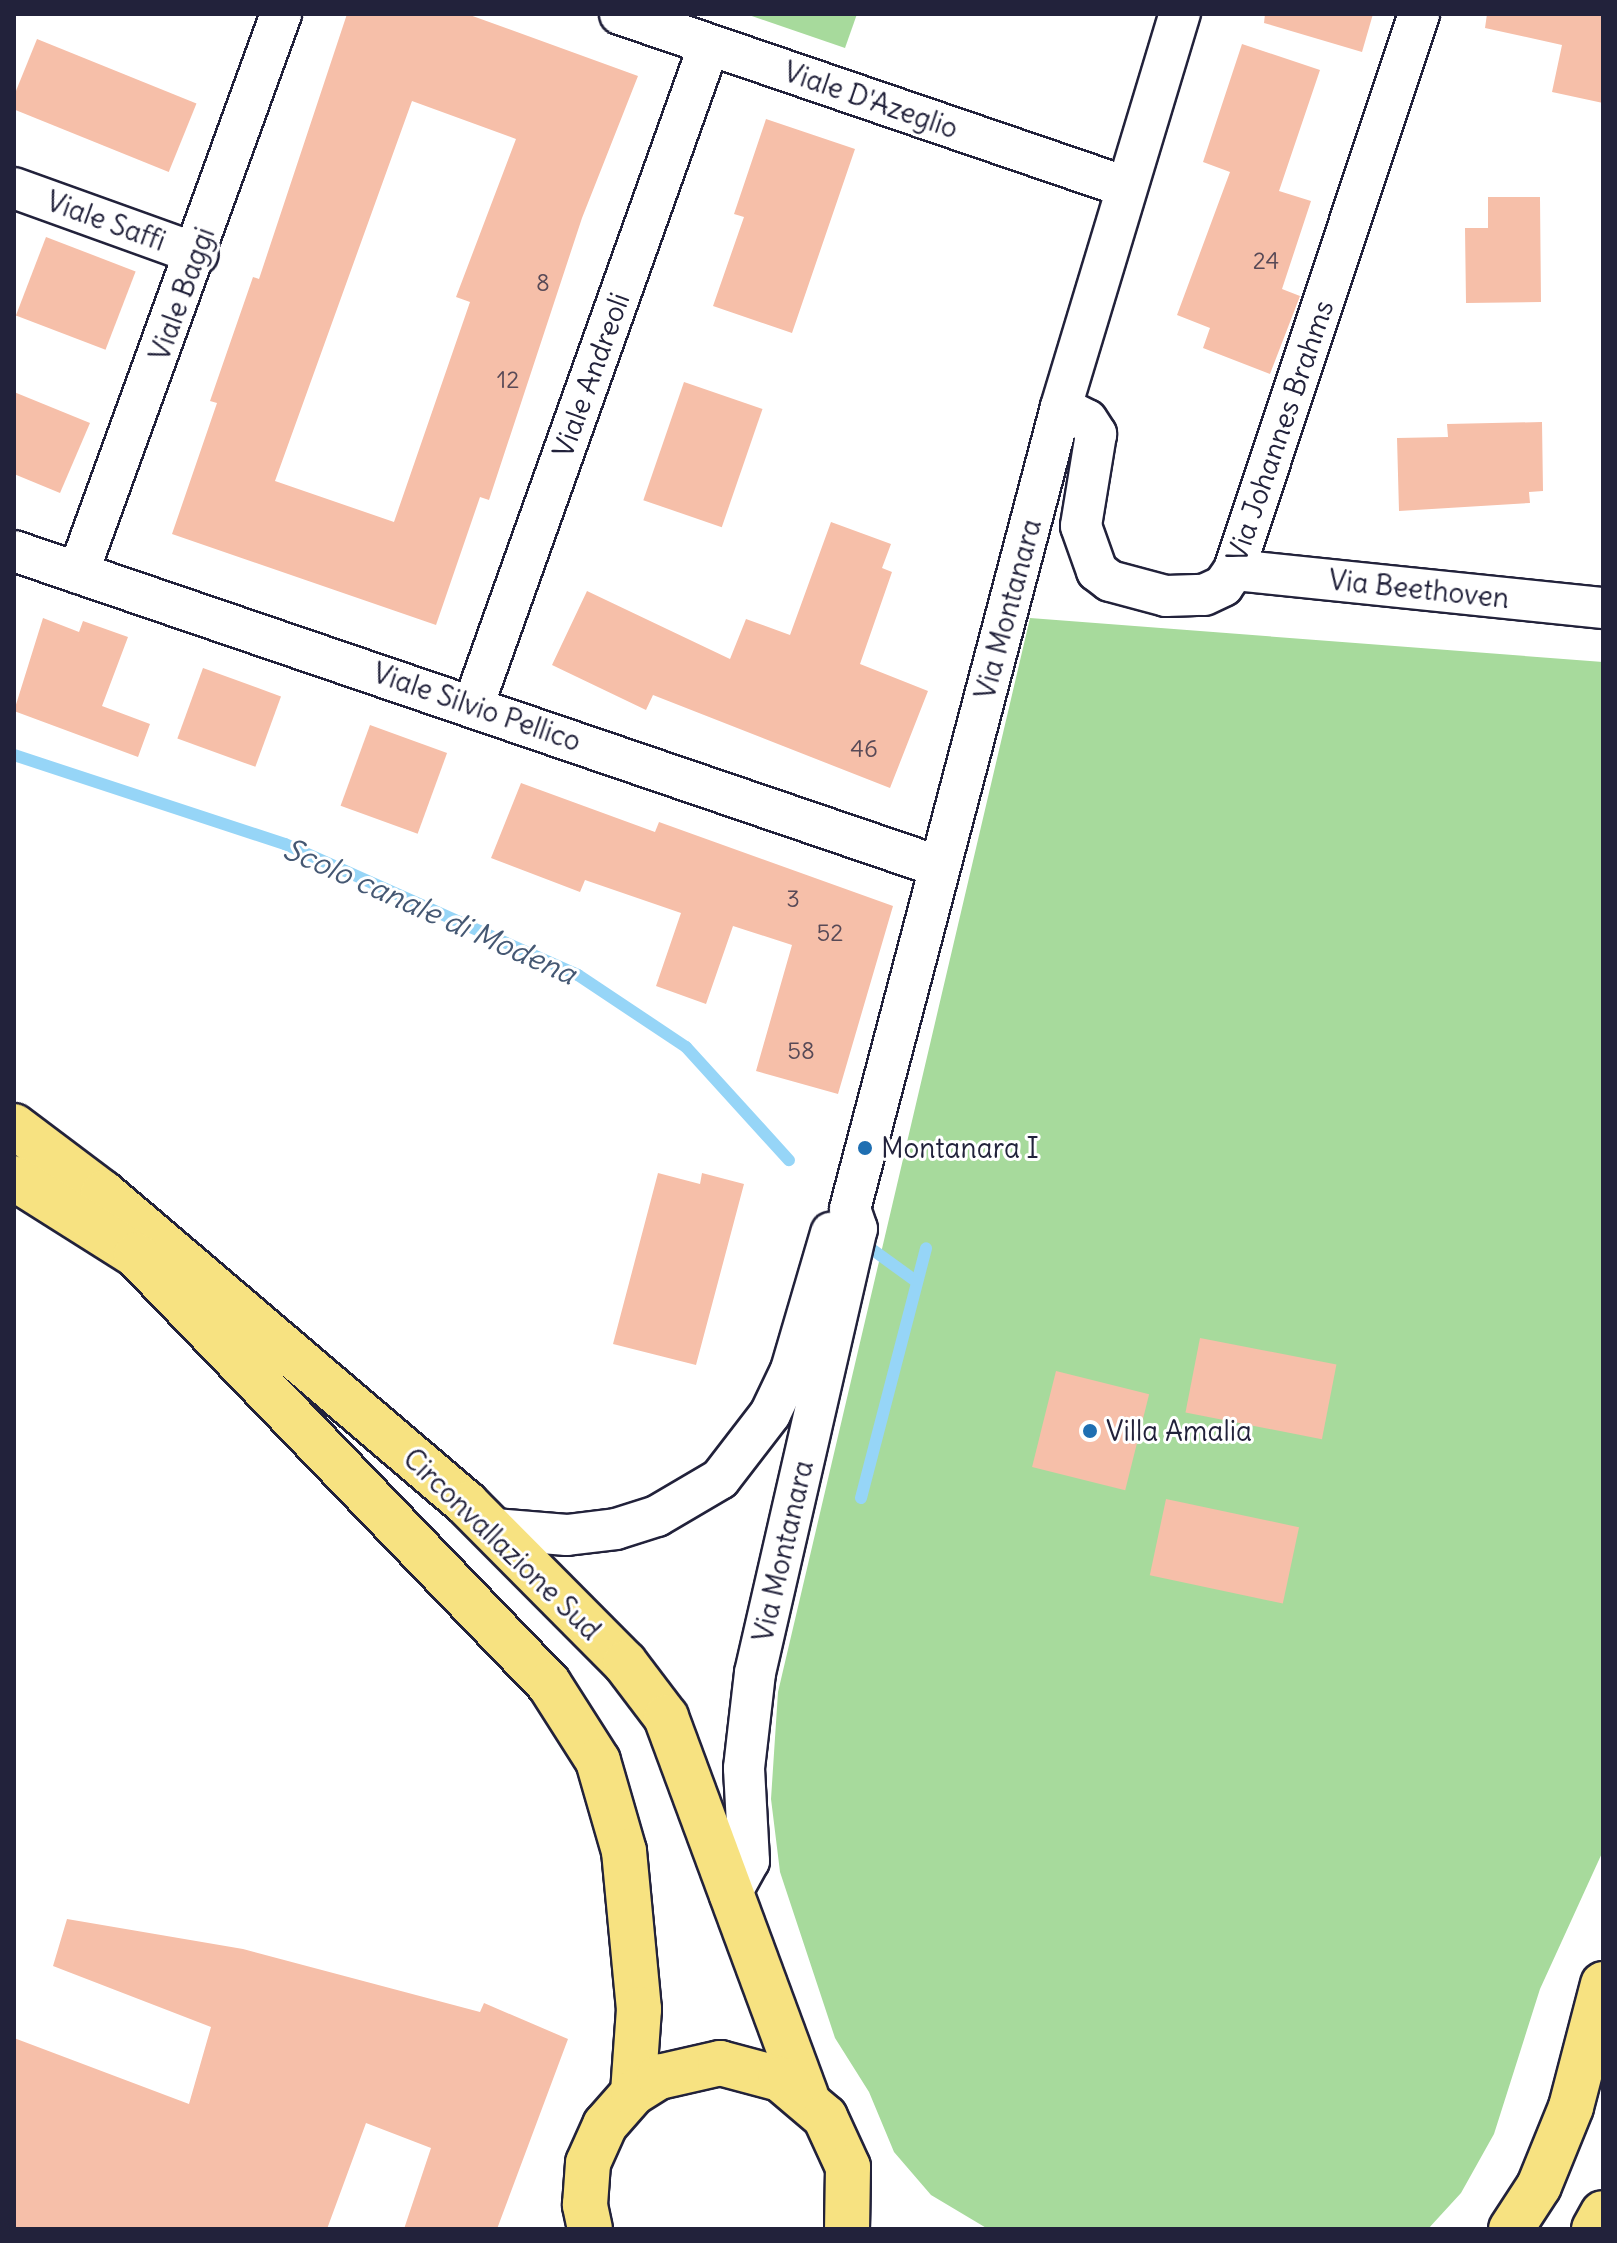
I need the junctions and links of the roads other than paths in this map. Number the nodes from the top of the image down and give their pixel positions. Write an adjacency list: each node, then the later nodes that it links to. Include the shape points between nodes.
1 (281, 14): 8 (street, Viale Baggi)
2 (620, 14): 5 (street, Viale D'Azeglio)
3 (1180, 14): 6 (street, Via Montanara)
4 (1419, 14): 11 (street, Via Johannes Brahms)
5 (709, 45): 6 (street, Viale D'Azeglio); 14 (street, Viale Andreoli)
6 (1123, 186): 9 (street, Via Montanara)
7 (14, 188): 8 (street, Viale Saffi)
8 (197, 254): 12 (street, Viale Baggi)
9 (1061, 407): 11 (street, Via Johannes Brahms, via 1087,420 1096,434 1081,526 1097,571 1110,581 1185,597 1223,586); 15 (street, Via Montanara)
10 (14, 551): 12 (street, Viale Silvio Pellico)
11 (1234, 570): 13 (street, Via Beethoven)
12 (78, 573): 14 (street, Viale Silvio Pellico)
13 (1603, 608)
14 (473, 706): 15 (street, Viale Silvio Pellico)
15 (940, 867): 18 (street, Via Montanara)
16 (14, 1126): 19 (main road, Circonvallazione Sud, via 103,1193)
17 (14, 1178): 22 (main road, Circonvallazione Sud, via 136,1255 549,1684 598,1761 624,1851 639,2009)
18 (850, 1209): 19 (street, Via Montanara, via 834,1222 791,1370 770,1414 720,1479 657,1516 616,1529 567,1535); 20 (street, Via Montanara, via 857,1229 755,1673 744,1768 749,1861)
19 (494, 1529): 20 (main road, Circonvallazione Sud, via 625,1663 666,1717)
20 (730, 1895): 23 (main road, Circonvallazione Sud)
21 (1603, 1984): 27 (main road, via 1571,2107 1539,2186)
22 (633, 2093): 23 (main road, Circonvallazione Sud, via 659,2077 720,2063 751,2067); 26 (main road, Circonvallazione Sud, via 605,2125 588,2163)
23 (806, 2096): 25 (main road, Circonvallazione Sud, via 840,2141)
24 (1603, 2213): 28 (main road)
25 (858, 2218)
26 (583, 2221)
27 (1511, 2229)
28 (1594, 2229)

